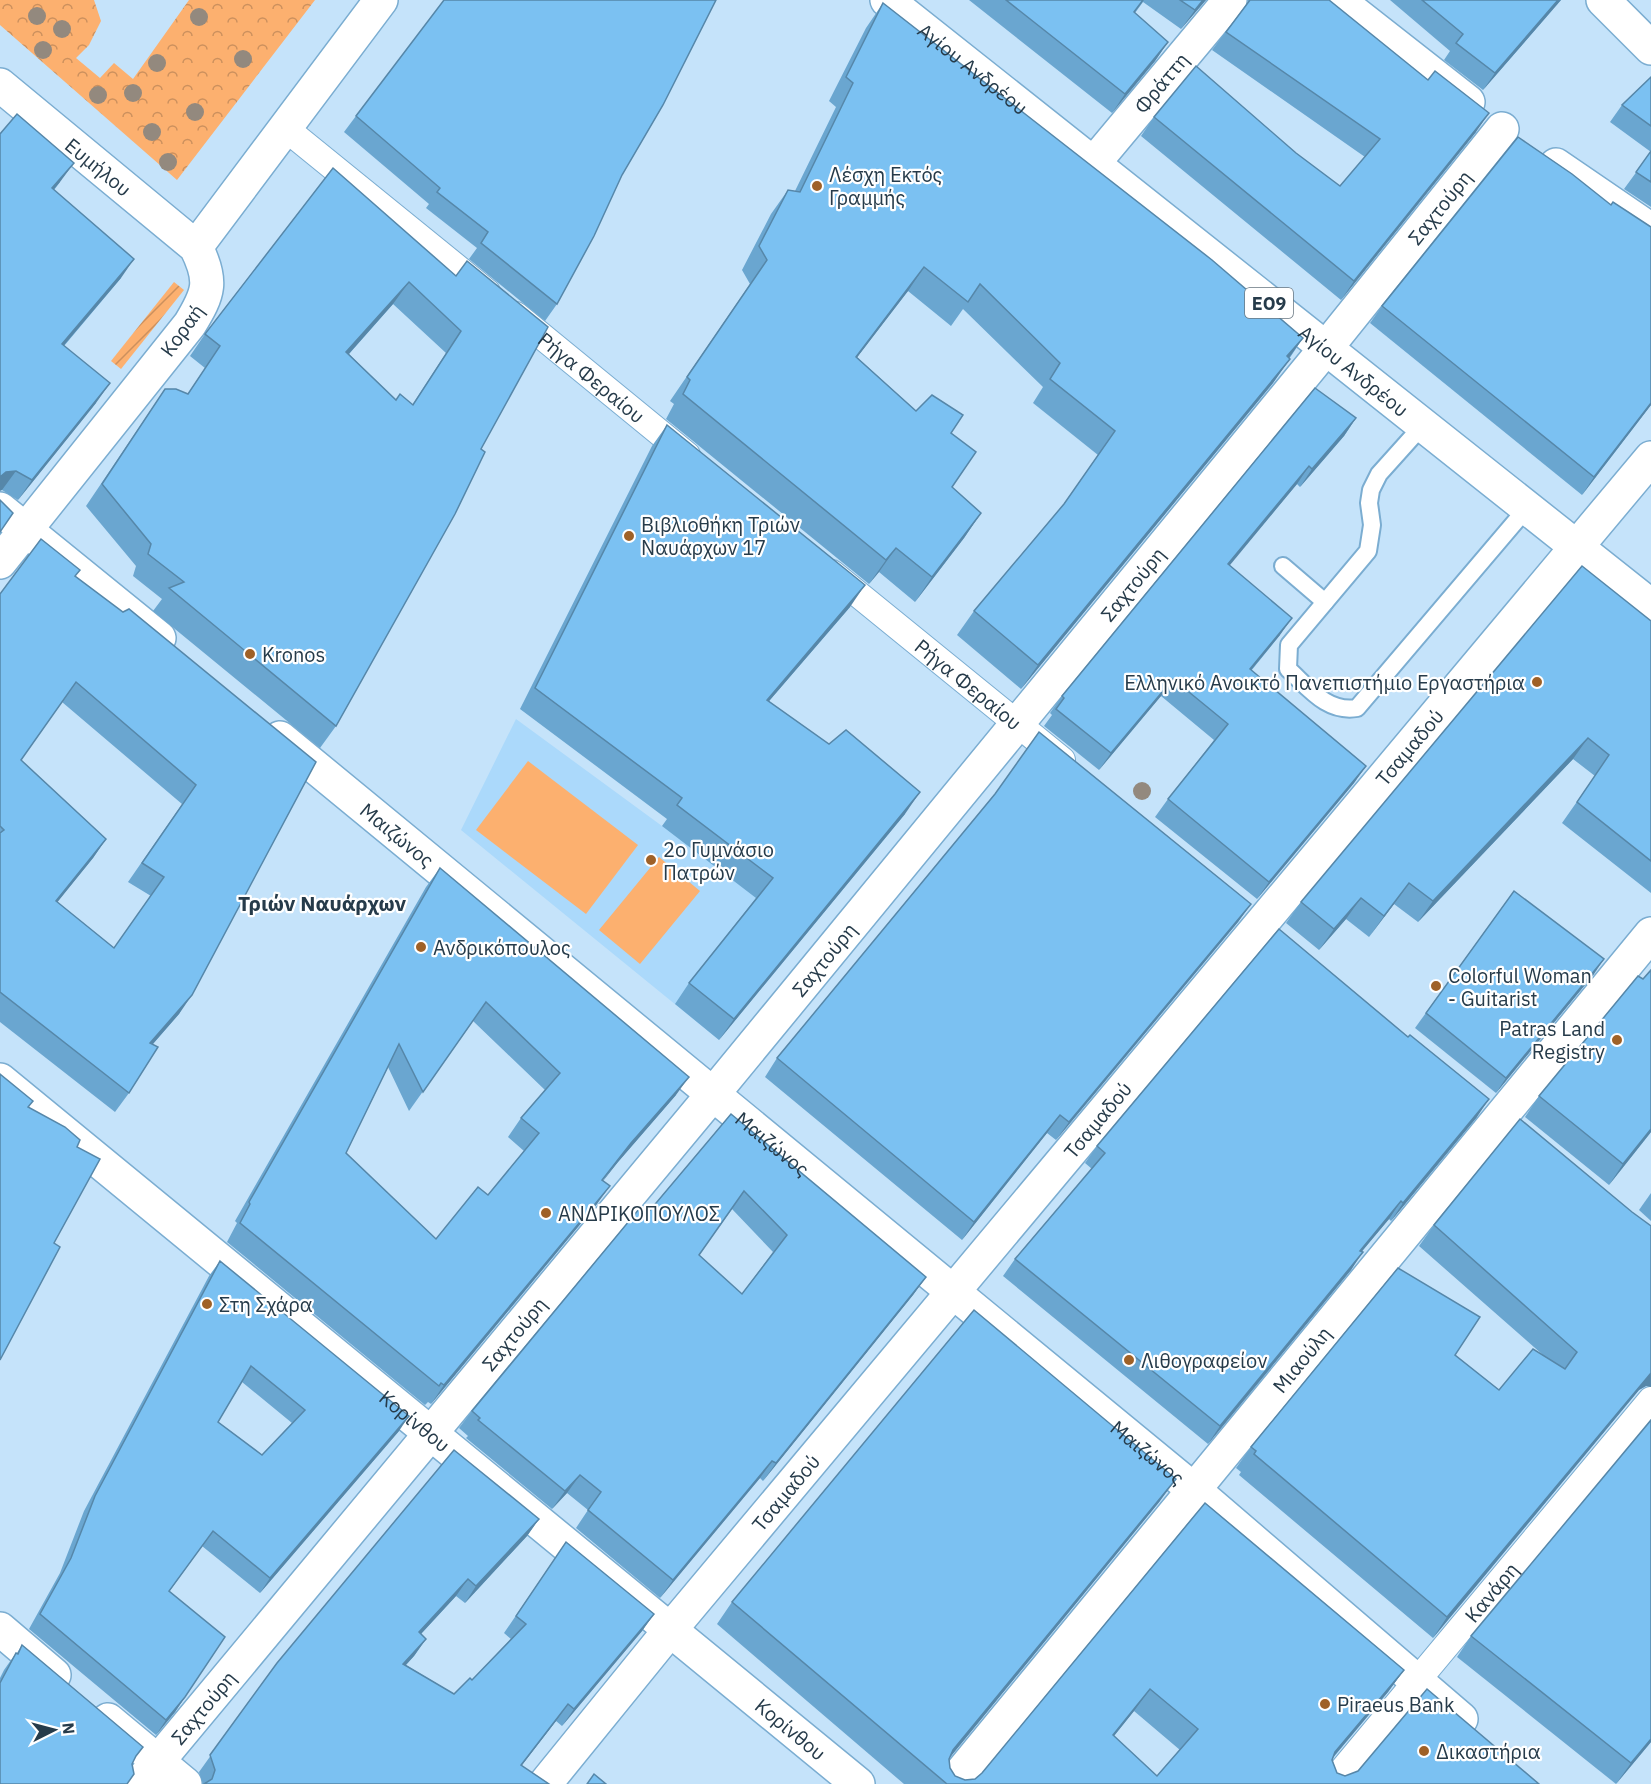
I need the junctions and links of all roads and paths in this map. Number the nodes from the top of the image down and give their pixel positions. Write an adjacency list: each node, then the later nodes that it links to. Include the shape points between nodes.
1 (381, 0): 8 (street)
2 (887, 0): 10 (street, Αγίου Ανδρέου / ΕΟ9)
3 (1230, 0): 10 (street, Φράττη)
4 (1338, 0): 9 (street)
5 (1603, 0): 6 (street)
6 (1651, 48)
7 (0, 85): 12 (street, Ευμήλου)
8 (285, 128): 12 (street); 16 (street, Ρήγα Φεραίου)
9 (1502, 129): 11 (street); 13 (street, Σαχτούρη)
10 (1093, 164): 13 (street, Αγίου Ανδρέου / ΕΟ9)
11 (1651, 230)
12 (195, 248): 19 (street, Κοραή, via 205,266 205,299 190,324)
13 (1326, 348): 14 (street, Αγίου Ανδρέου / ΕΟ9); 28 (street, Σαχτούρη)
14 (1423, 425): 17 (street, Αγίου Ανδρέου / ΕΟ9); 24 (lane, via 1378,474 1369,503 1372,525 1368,551)
15 (1651, 458): 20 (street, Τσαμαδού)
16 (707, 471)
17 (1527, 508): 20 (street, Αγίου Ανδρέου / ΕΟ9); 24 (lane, via 1357,708 1332,707 1288,669 1289,645)
18 (0, 509): 19 (street)
19 (26, 530): 22 (street, Κοραή); 26 (street)
20 (1578, 548): 25 (street, Αγίου Ανδρέου / ΕΟ9); 33 (street, Τσαμαδού)
21 (816, 560): 28 (street, Ρήγα Φεραίου)
22 (0, 562)
23 (1283, 566): 24 (lane)
24 (1325, 602)
25 (1651, 606)
26 (183, 658)
27 (257, 719): 32 (street, Μαιζώνος)
28 (1016, 722): 29 (street, Ρήγα Φεραίου); 32 (street, Σαχτούρη)
29 (1080, 774)
30 (1651, 934): 36 (street, Μιαούλη)
31 (0, 1080): 35 (street, Κορίνθου)
32 (713, 1094): 33 (street, Μαιζώνος); 35 (street, Σαχτούρη)
33 (954, 1292): 36 (street, Μαιζώνος); 38 (street, Τσαμαδού)
34 (1651, 1400): 39 (street, Κανάρη)
35 (431, 1433): 38 (street, Κορίνθου); 41 (street, Σαχτούρη)
36 (1194, 1490): 39 (street, Μαιζώνος); 45 (street, Μιαούλη)
37 (0, 1629): 41 (street, via 84,1699)
38 (670, 1630): 43 (street, Τσαμαδού); 44 (street, Κορίνθου)
39 (1416, 1681): 40 (street, Μαιζώνος); 46 (street, Κανάρη)
40 (1486, 1740)
41 (148, 1773): 42 (street)
42 (185, 1784)
43 (545, 1784)
44 (858, 1784)
45 (952, 1784)
46 (1331, 1784)

